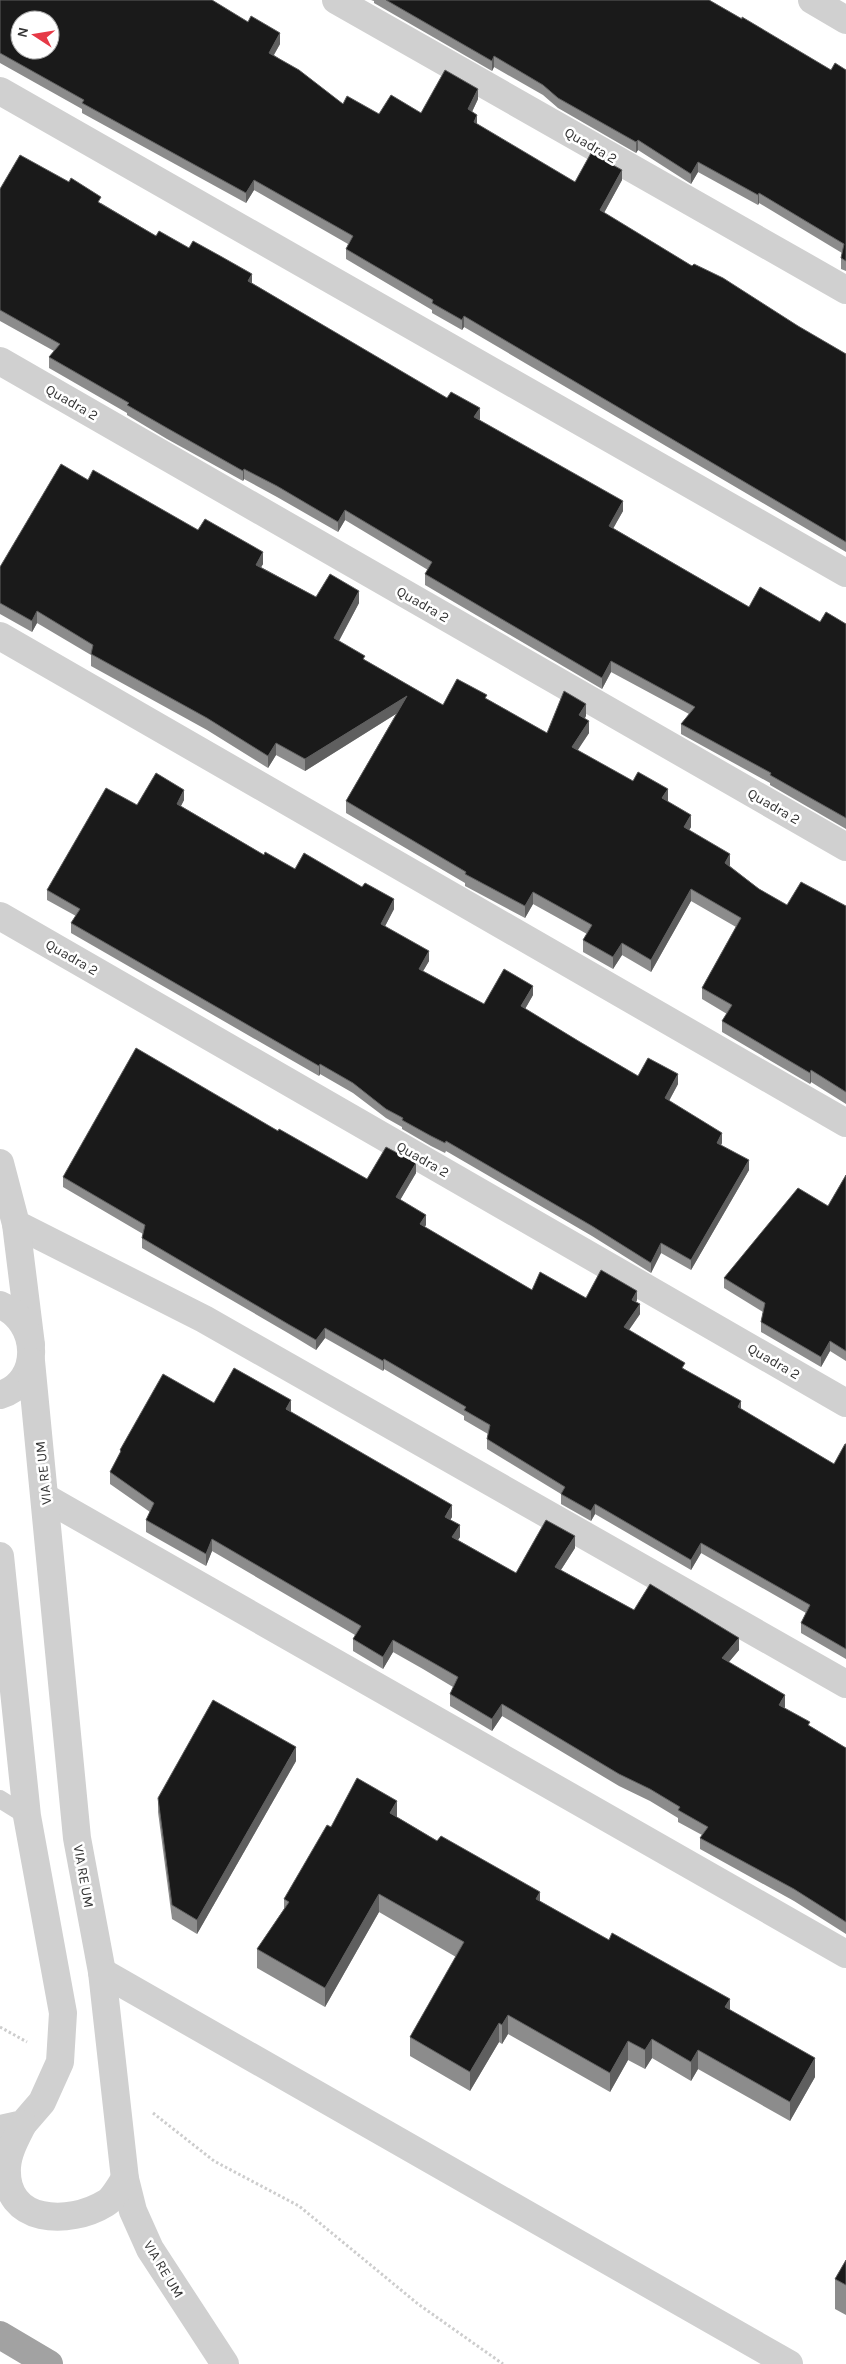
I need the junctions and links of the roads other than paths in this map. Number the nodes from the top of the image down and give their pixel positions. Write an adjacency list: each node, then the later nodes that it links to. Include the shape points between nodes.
1 (336, 0): 5 (street, Quadra 2)
2 (812, 0): 3 (street)
3 (846, 20)
4 (0, 91): 7 (street)
5 (846, 290)
6 (0, 361): 9 (street, Quadra 2)
7 (846, 573)
8 (0, 636): 11 (street)
9 (846, 847)
10 (0, 916): 17 (street, Quadra 2)
11 (846, 1123)
12 (0, 1163): 13 (street, VIA RE UM)
13 (16, 1224): 15 (street, VIA RE UM); 20 (street, via 204,1319)
14 (0, 1305): 15 (street, via 25,1324)
15 (31, 1353): 16 (street, via 22,1380); 18 (street, VIA RE UM)
16 (0, 1395)
17 (846, 1403)
18 (46, 1498): 23 (street); 24 (street, VIA RE UM, via 77,1838)
19 (0, 1556): 22 (street)
20 (846, 1684)
21 (0, 1799): 22 (lane)
22 (27, 1816): 25 (street, via 63,2013 60,2062 42,2102)
23 (846, 1954)
24 (102, 1972): 26 (street, VIA RE UM); 30 (street)
25 (11, 2126): 26 (street, via 8,2175 13,2196 20,2205 33,2212 67,2218 81,2215 108,2203)
26 (125, 2179): 29 (street, VIA RE UM, via 150,2249)
27 (0, 2335): 28 (highway)
28 (49, 2364)
29 (225, 2364)
30 (789, 2364)

